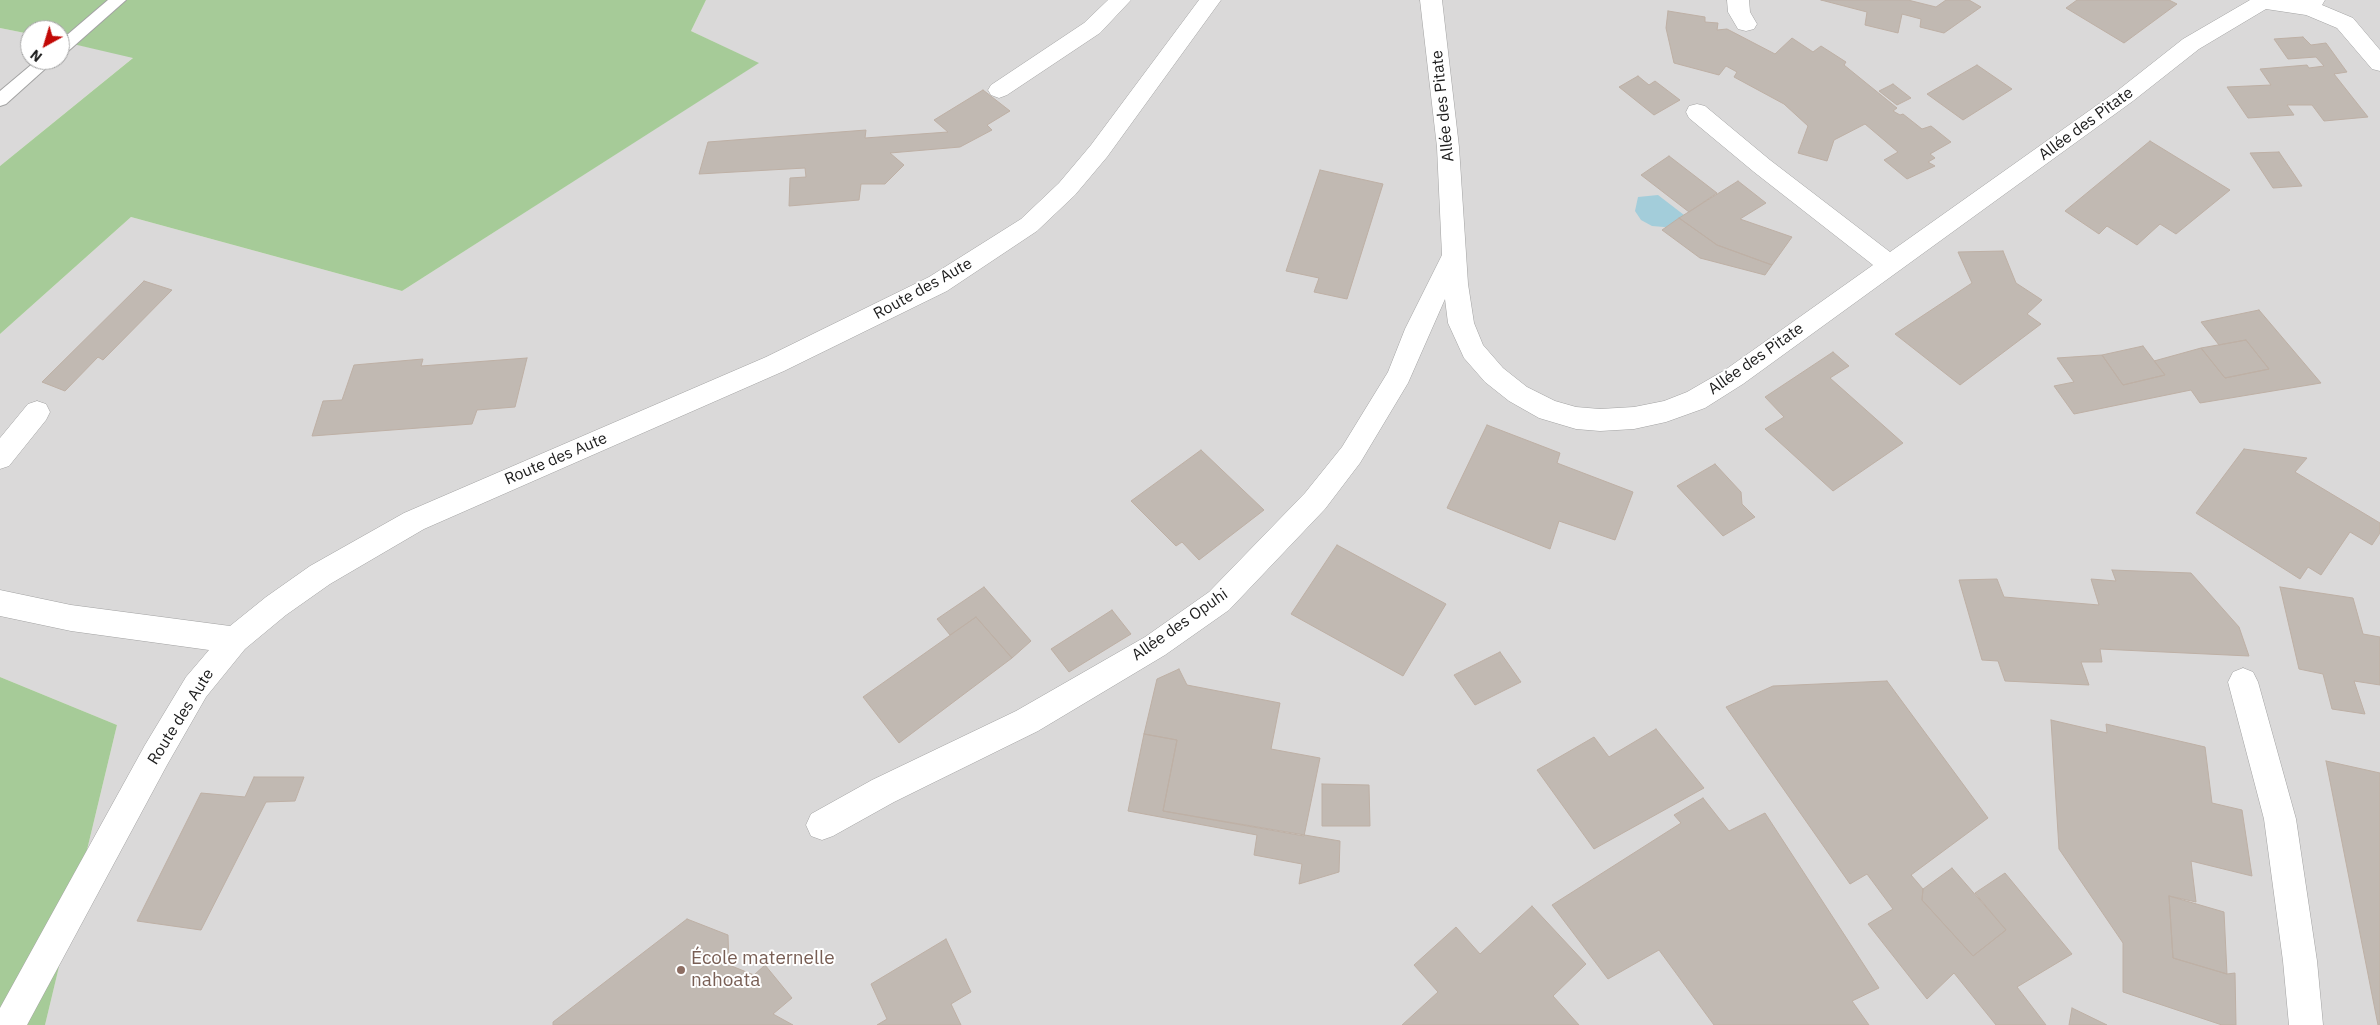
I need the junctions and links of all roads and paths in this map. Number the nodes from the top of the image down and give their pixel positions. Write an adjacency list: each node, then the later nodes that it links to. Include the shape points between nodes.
1 (118, 0): 8 (lane)
2 (1120, 0): 11 (street, via 1092,28)
3 (1210, 0): 19 (street, Route des Aute, via 1099,152 1067,189 1028,225 992,250 938,284 775,364 414,520 320,575)
4 (1431, 0): 14 (street, Allée des Pitate, via 1448,147)
5 (1738, 0): 7 (street, via 1739,12)
6 (2312, 4): 9 (street, Allée des Pitate, via 2345,23); 15 (street, Allée des Pitate, via 2263,2 2191,44 2125,96)
7 (1746, 24)
8 (70, 41)
9 (2380, 64)
10 (35, 70): 12 (lane)
11 (999, 90)
12 (0, 100)
13 (1696, 112): 15 (street)
14 (1455, 253): 15 (street, Allée des Pitate, via 1461,323 1473,351 1518,394 1548,410 1576,418 1600,420 1634,418 1696,400 1734,377); 21 (street, Allée des Opuhi, via 1399,376 1352,455 1315,501 1219,601 1156,646 1027,721 883,791)
15 (1890, 265)
16 (37, 412): 17 (street)
17 (0, 458)
18 (0, 603): 19 (street, via 71,618)
19 (235, 640): 22 (street, Route des Aute, via 196,688 161,746)
20 (2243, 682): 23 (street, via 2280,819)
21 (822, 825)
22 (9, 1025)
23 (2306, 1025)

